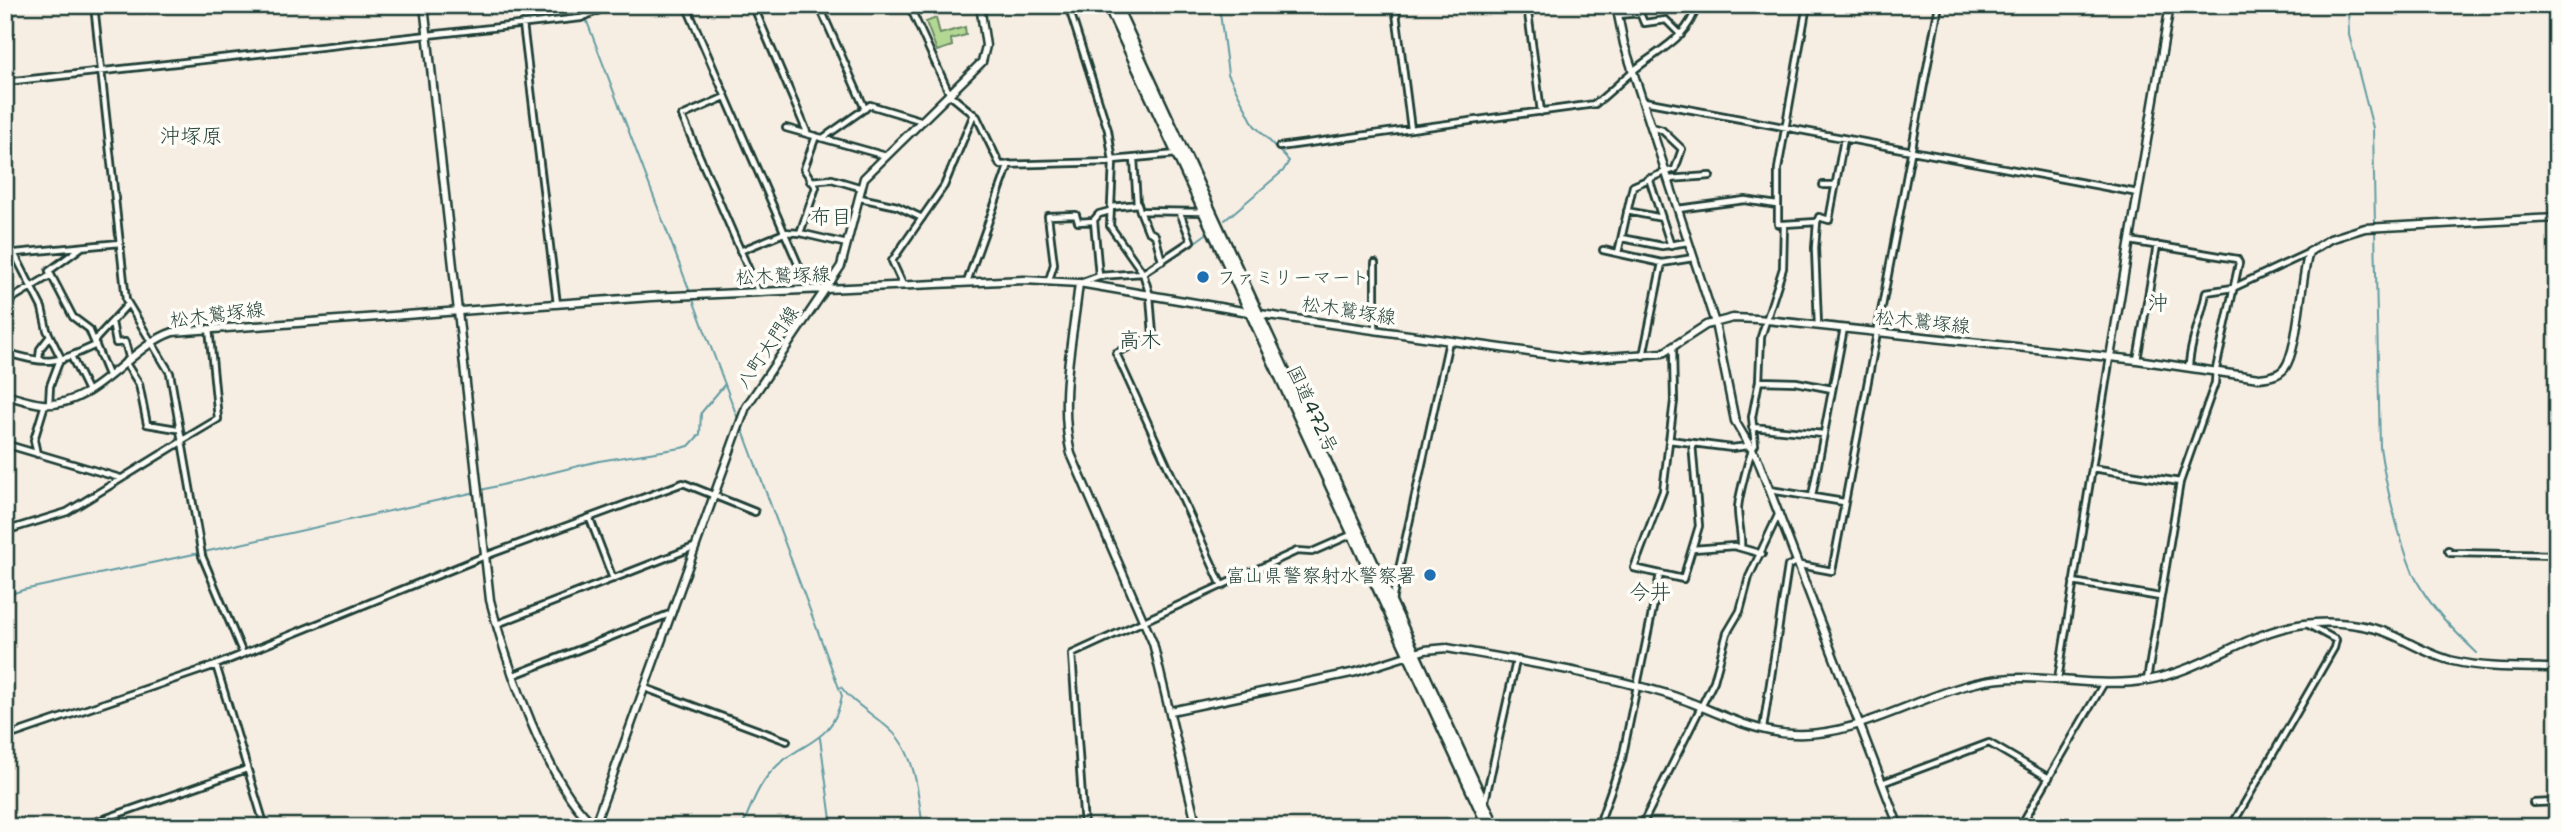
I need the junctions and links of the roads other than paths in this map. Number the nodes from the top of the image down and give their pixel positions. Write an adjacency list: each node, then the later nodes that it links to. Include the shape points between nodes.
1 (94, 5): 25 (street)
2 (424, 5): 23 (street)
3 (611, 5): 22 (street, via 581,18)
4 (686, 5): 29 (street)
5 (753, 5): 39 (street)
6 (819, 5): 31 (street)
7 (909, 5): 28 (street)
8 (980, 5): 28 (street, 八町大門線, via 986,54 975,72)
9 (1068, 5): 48 (street, via 1100,100)
10 (1108, 5): 45 (highway, 国道472号)
11 (1116, 5): 112 (highway, 国道472号)
12 (1395, 5): 38 (street)
13 (1527, 5): 32 (street)
14 (1616, 5): 21 (street)
15 (1641, 5): 20 (street)
16 (1697, 5): 24 (street, via 1693,21)
17 (1807, 5): 36 (street)
18 (1939, 5): 44 (street)
19 (2170, 5): 57 (street)
20 (1640, 13): 21 (street); 24 (street, via 1644,23 1666,20)
21 (1618, 15): 26 (street)
22 (523, 24): 23 (street); 109 (street)
23 (427, 35): 25 (street); 111 (street)
24 (1681, 35): 26 (street)
25 (101, 71): 27 (street); 78 (street)
26 (1633, 71): 30 (street); 32 (street, via 1595,104)
27 (5, 82)
28 (950, 95): 33 (street); 34 (street, 八町大門線)
29 (724, 97): 73 (street); 84 (street, via 682,116)
30 (1644, 101): 35 (street); 36 (street)
31 (865, 109): 34 (street, via 870,105); 41 (street)
32 (1541, 112): 38 (street)
33 (974, 114): 49 (street, via 1000,165); 67 (street, via 944,186)
34 (923, 121): 46 (street, 八町大門線)
35 (1652, 127): 50 (street); 50 (street, via 1682,149 1675,169)
36 (1785, 127): 42 (street); 60 (street, via 1777,169)
37 (786, 128): 39 (street)
38 (1411, 129): 43 (street)
39 (807, 132): 40 (street)
40 (816, 136): 41 (street); 53 (street, via 804,169)
41 (823, 138): 46 (street)
42 (1844, 139): 44 (street); 55 (street)
43 (1279, 147)
44 (1913, 150): 57 (street); 120 (street)
45 (1177, 154): 47 (street); 65 (highway, 国道472号)
46 (886, 156): 56 (street, 八町大門線, via 864,178)
47 (1134, 159): 48 (street); 59 (street)
48 (1113, 161): 49 (street); 61 (street)
49 (1009, 163): 97 (street)
50 (1666, 174): 51 (street); 52 (street); 62 (street)
51 (1710, 176)
52 (1649, 178): 64 (street, via 1633,186); 68 (street)
53 (810, 181): 56 (street, via 832,179); 74 (street, via 816,187)
54 (1823, 185): 55 (street)
55 (1836, 185): 71 (street, via 1829,220 1819,217)
56 (862, 188): 58 (street, 八町大門線)
57 (2138, 192): 76 (street)
58 (860, 198): 67 (street, via 897,206); 79 (street, 八町大門線)
59 (1137, 204): 61 (street); 63 (street)
60 (1777, 205): 62 (street, via 1745,200); 72 (street, via 1778,224)
61 (1111, 209): 70 (street); 93 (street, via 1114,235)
62 (1678, 209): 77 (street)
63 (1140, 211): 66 (street); 90 (street, via 1148,231 1155,235)
64 (1627, 211): 68 (street); 75 (street)
65 (1204, 212): 66 (street); 112 (highway, 国道472号)
66 (1180, 214): 90 (street, via 1191,241)
67 (922, 218): 99 (street, via 891,261)
68 (1662, 218): 81 (street)
69 (2557, 218): 87 (street, via 2365,228 2330,239)
70 (1094, 220): 95 (street); 96 (street, via 1048,216 1054,264)
71 (1817, 222): 72 (street); 116 (street)
72 (1784, 224): 114 (street, via 1783,268)
73 (784, 233): 74 (street); 84 (street); 101 (street)
74 (800, 233): 79 (street)
75 (1622, 238): 81 (street); 86 (street)
76 (2130, 241): 80 (street); 129 (street)
77 (1688, 242): 81 (street); 89 (street)
78 (120, 243): 82 (street); 108 (street)
79 (848, 245): 103 (street, 八町大門線)
80 (2157, 245): 102 (street, via 2237,259); 132 (street)
81 (1671, 246)
82 (82, 247): 85 (street); 94 (street, via 51,267)
83 (1603, 250): 86 (street)
84 (740, 251): 104 (street)
85 (14, 253): 88 (street); 100 (street)
86 (1618, 253): 92 (street)
87 (2309, 253): 102 (street); 135 (street, 松木鷲塚線, via 2284,369 2259,378)
88 (5, 254)
89 (1693, 258): 92 (street); 115 (street)
90 (1162, 261): 93 (street)
91 (1374, 263): 119 (street)
92 (1662, 263): 128 (street)
93 (1143, 273): 95 (street); 106 (street)
94 (51, 275): 100 (street); 124 (street, via 73,317 89,329)
95 (1099, 276): 98 (street)
96 (1049, 280): 97 (street, 松木鷲塚線); 98 (street, 松木鷲塚線)
97 (967, 282): 99 (street, 松木鷲塚線)
98 (1079, 283): 106 (street, 松木鷲塚線); 178 (street, via 1064,426 1071,454)
99 (903, 285): 103 (street, 松木鷲塚線)
100 (30, 287): 107 (street); 121 (street)
101 (808, 287): 103 (street, 松木鷲塚線); 104 (street, 松木鷲塚線)
102 (2233, 288): 134 (street, via 2206,292 2202,319 2190,344); 135 (street)
103 (826, 289): 155 (street, 八町大門線, via 746,407)
104 (758, 291): 109 (street, 松木鷲塚線)
105 (5, 296): 107 (street)
106 (1150, 296): 112 (street, 松木鷲塚線); 174 (street, via 1153,335 1116,353)
107 (13, 298): 110 (street)
108 (128, 304): 113 (street); 122 (street)
109 (557, 304): 111 (street, 松木鷲塚線)
110 (5, 307)
111 (457, 311): 117 (street, 松木鷲塚線); 169 (street)
112 (1255, 313): 119 (street, 松木鷲塚線); 162 (highway, 国道472号); 176 (highway, 国道472号)
113 (112, 321): 124 (street); 131 (street, via 116,343 125,342)
114 (1767, 321): 115 (street, 松木鷲塚線, via 1733,318); 116 (street, 松木鷲塚線); 137 (street, via 1760,337)
115 (1715, 323): 125 (street, 松木鷲塚線, via 1698,329); 149 (street, via 1730,404)
116 (1818, 325): 118 (street, 松木鷲塚線)
117 (209, 328): 122 (street, 松木鷲塚線, via 173,332); 146 (street, via 218,419)
118 (1844, 328): 120 (street, 松木鷲塚線); 138 (street)
119 (1375, 330): 123 (street, 松木鷲塚線)
120 (1877, 332): 129 (street, 松木鷲塚線); 157 (street)
121 (50, 336): 130 (street); 133 (street)
122 (154, 341): 131 (street, 松木鷲塚線); 143 (street, via 170,373)
123 (1449, 341): 128 (street, 松木鷲塚線, via 1580,359); 176 (street)
124 (95, 343): 127 (street); 136 (street)
125 (1673, 348): 128 (street, 松木鷲塚線); 145 (street)
126 (5, 352): 130 (street)
127 (71, 356): 133 (street); 139 (street)
128 (1643, 357)
129 (2110, 357): 132 (street, 松木鷲塚線); 151 (street)
130 (39, 359): 133 (street)
131 (127, 359): 136 (street, 松木鷲塚線); 143 (street, via 139,384 147,424)
132 (2137, 360): 134 (street, 松木鷲塚線)
133 (60, 361): 141 (street)
134 (2189, 366): 135 (street, 松木鷲塚線)
135 (2216, 369): 153 (street, via 2216,383)
136 (108, 375): 139 (street, 松木鷲塚線)
137 (1759, 381): 138 (street); 142 (street)
138 (1832, 389): 144 (street)
139 (88, 391): 141 (street, 松木鷲塚線)
140 (5, 395): 141 (street, 松木鷲塚線)
141 (47, 404): 150 (street, via 34,440)
142 (1752, 427): 144 (street); 149 (street, via 1755,445)
143 (177, 429): 146 (street)
144 (1823, 434): 156 (street)
145 (1669, 440): 147 (street); 171 (street, via 1664,491 1634,568)
146 (181, 442): 152 (street); 182 (street, via 202,556)
147 (1692, 443): 149 (street); 165 (street, via 1699,526)
148 (5, 444): 150 (street)
149 (1749, 447): 154 (street); 164 (street, via 1738,505)
150 (37, 454): 152 (street)
151 (2092, 468): 153 (street); 173 (street)
152 (120, 478): 161 (street, via 67,512)
153 (2180, 482): 175 (street)
154 (1770, 490): 156 (street); 159 (street)
155 (714, 496): 158 (street); 160 (street, via 682,483); 163 (street, 八町大門線)
156 (1812, 496): 157 (street)
157 (1844, 502): 170 (street, via 1832,571)
158 (755, 512)
159 (1779, 513): 167 (street); 170 (street)
160 (590, 519): 169 (street); 172 (street)
161 (5, 531)
162 (1353, 534): 174 (street, via 1312,552 1297,551); 181 (highway, 国道472号)
163 (696, 547): 172 (street); 177 (street, 八町大門線)
164 (1741, 548): 165 (street); 167 (street)
165 (1693, 549): 171 (street, via 1683,579)
166 (2448, 550): 168 (street)
167 (1762, 554): 192 (street, via 1749,576)
168 (2557, 555)
169 (484, 557): 180 (street); 182 (street)
170 (1799, 564): 194 (street); 195 (street, via 1788,566)
171 (1660, 574): 190 (street)
172 (612, 579): 180 (street)
173 (2073, 582): 175 (street); 187 (street)
174 (1222, 586): 178 (street)
175 (2160, 597): 188 (street)
176 (1391, 602): 181 (highway, 国道472号)
177 (672, 613): 186 (street); 191 (street, 八町大門線)
178 (1145, 621): 193 (street); 208 (street, via 1072,654)
179 (2307, 623): 185 (street, via 2374,629 2455,662); 188 (street, via 2264,633 2207,662); 216 (street, via 2336,640 2334,648)
180 (496, 624): 186 (street)
181 (1412, 654): 183 (street, via 1447,648); 193 (street, via 1356,672); 202 (highway, 国道472号); 204 (highway, 国道472号)
182 (243, 655): 184 (street)
183 (1516, 662): 190 (street); 202 (street)
184 (216, 665): 196 (street); 198 (street)
185 (2557, 668)
186 (514, 675): 205 (street, via 558,781 576,809)
187 (2058, 678): 189 (street); 194 (street, via 2025,676 1975,683)
188 (2147, 680): 189 (street)
189 (2104, 683): 199 (street)
190 (1638, 687): 192 (street); 212 (street, via 1622,760)
191 (645, 688): 197 (street); 205 (street, 八町大門線)
192 (1702, 708): 195 (street); 213 (street)
193 (1171, 711): 209 (street)
194 (1860, 724): 195 (street, via 1820,733); 200 (street)
195 (1763, 729)
196 (5, 737)
197 (787, 741)
198 (247, 769): 206 (street); 207 (street)
199 (2049, 778): 200 (street, via 1989,743); 215 (street)
200 (1882, 783): 214 (street)
201 (2557, 802): 203 (street)
202 (1484, 803): 211 (highway, 国道472号)
203 (2533, 803)
204 (1483, 822): 210 (highway, 国道472号)
205 (595, 826)
206 (81, 827)
207 (265, 827)
208 (1084, 827)
209 (1197, 827)
210 (1488, 827)
211 (1495, 827)
212 (1598, 827)
213 (1641, 827)
214 (1899, 827)
215 (2020, 827)
216 (2231, 827)

